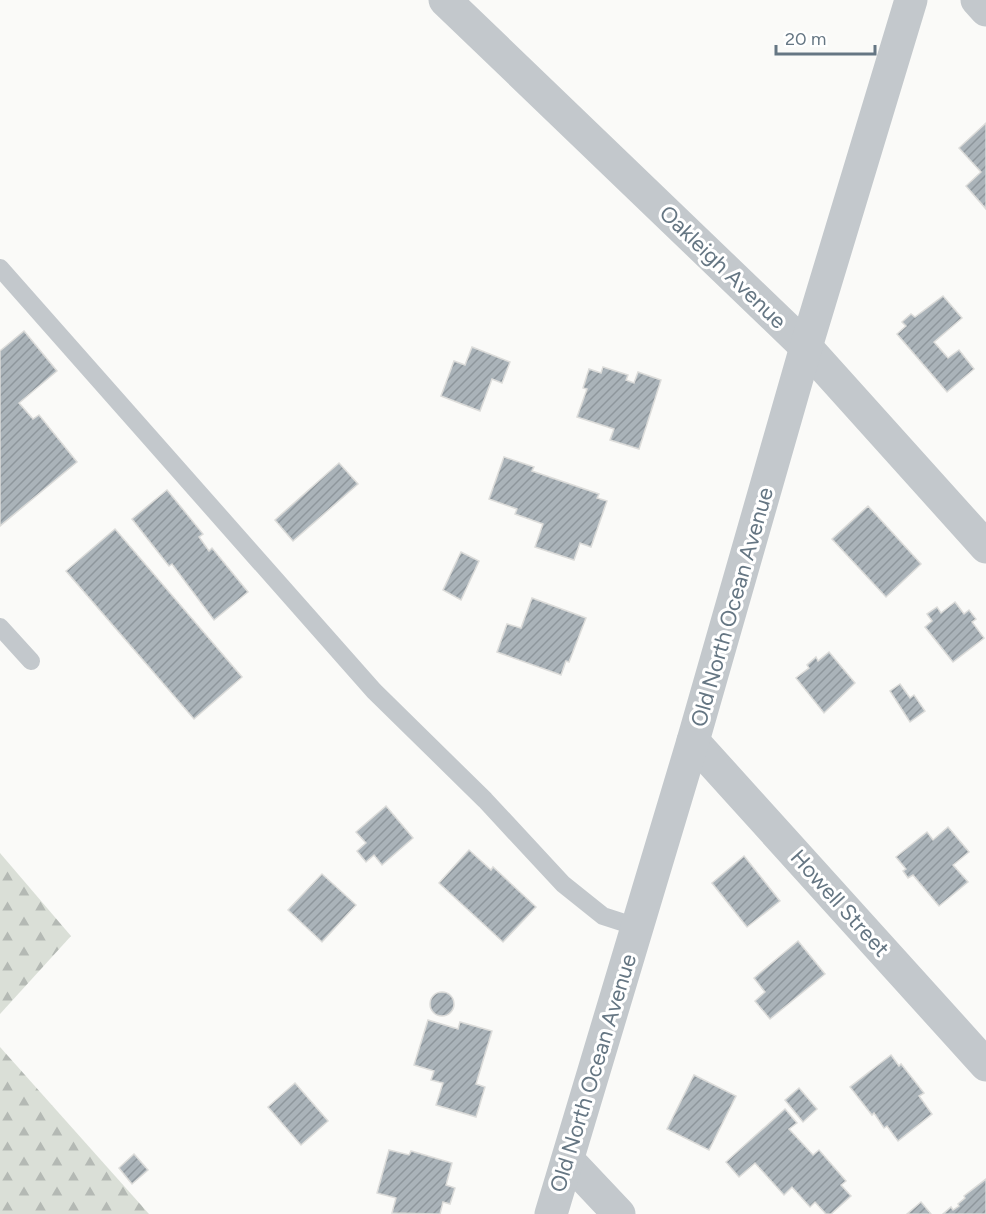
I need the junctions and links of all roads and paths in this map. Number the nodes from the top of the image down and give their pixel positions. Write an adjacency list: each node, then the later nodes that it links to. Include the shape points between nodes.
1 (445, 0): 6 (street, Oakleigh Avenue)
2 (911, 0): 6 (street, Old North Ocean Avenue)
3 (977, 0): 4 (street)
4 (986, 9)
5 (0, 268): 11 (lane, via 374,691 485,800 563,884 603,916)
6 (806, 346): 7 (street, Oakleigh Avenue); 10 (street, Old North Ocean Avenue)
7 (986, 547)
8 (0, 627): 9 (lane)
9 (31, 661)
10 (693, 741): 11 (street, Old North Ocean Avenue); 12 (street, Howell Street)
11 (637, 927): 13 (street, Old North Ocean Avenue)
12 (986, 1065)
13 (568, 1160): 14 (street, Old North Ocean Avenue); 15 (street)
14 (551, 1214)
15 (619, 1214)

